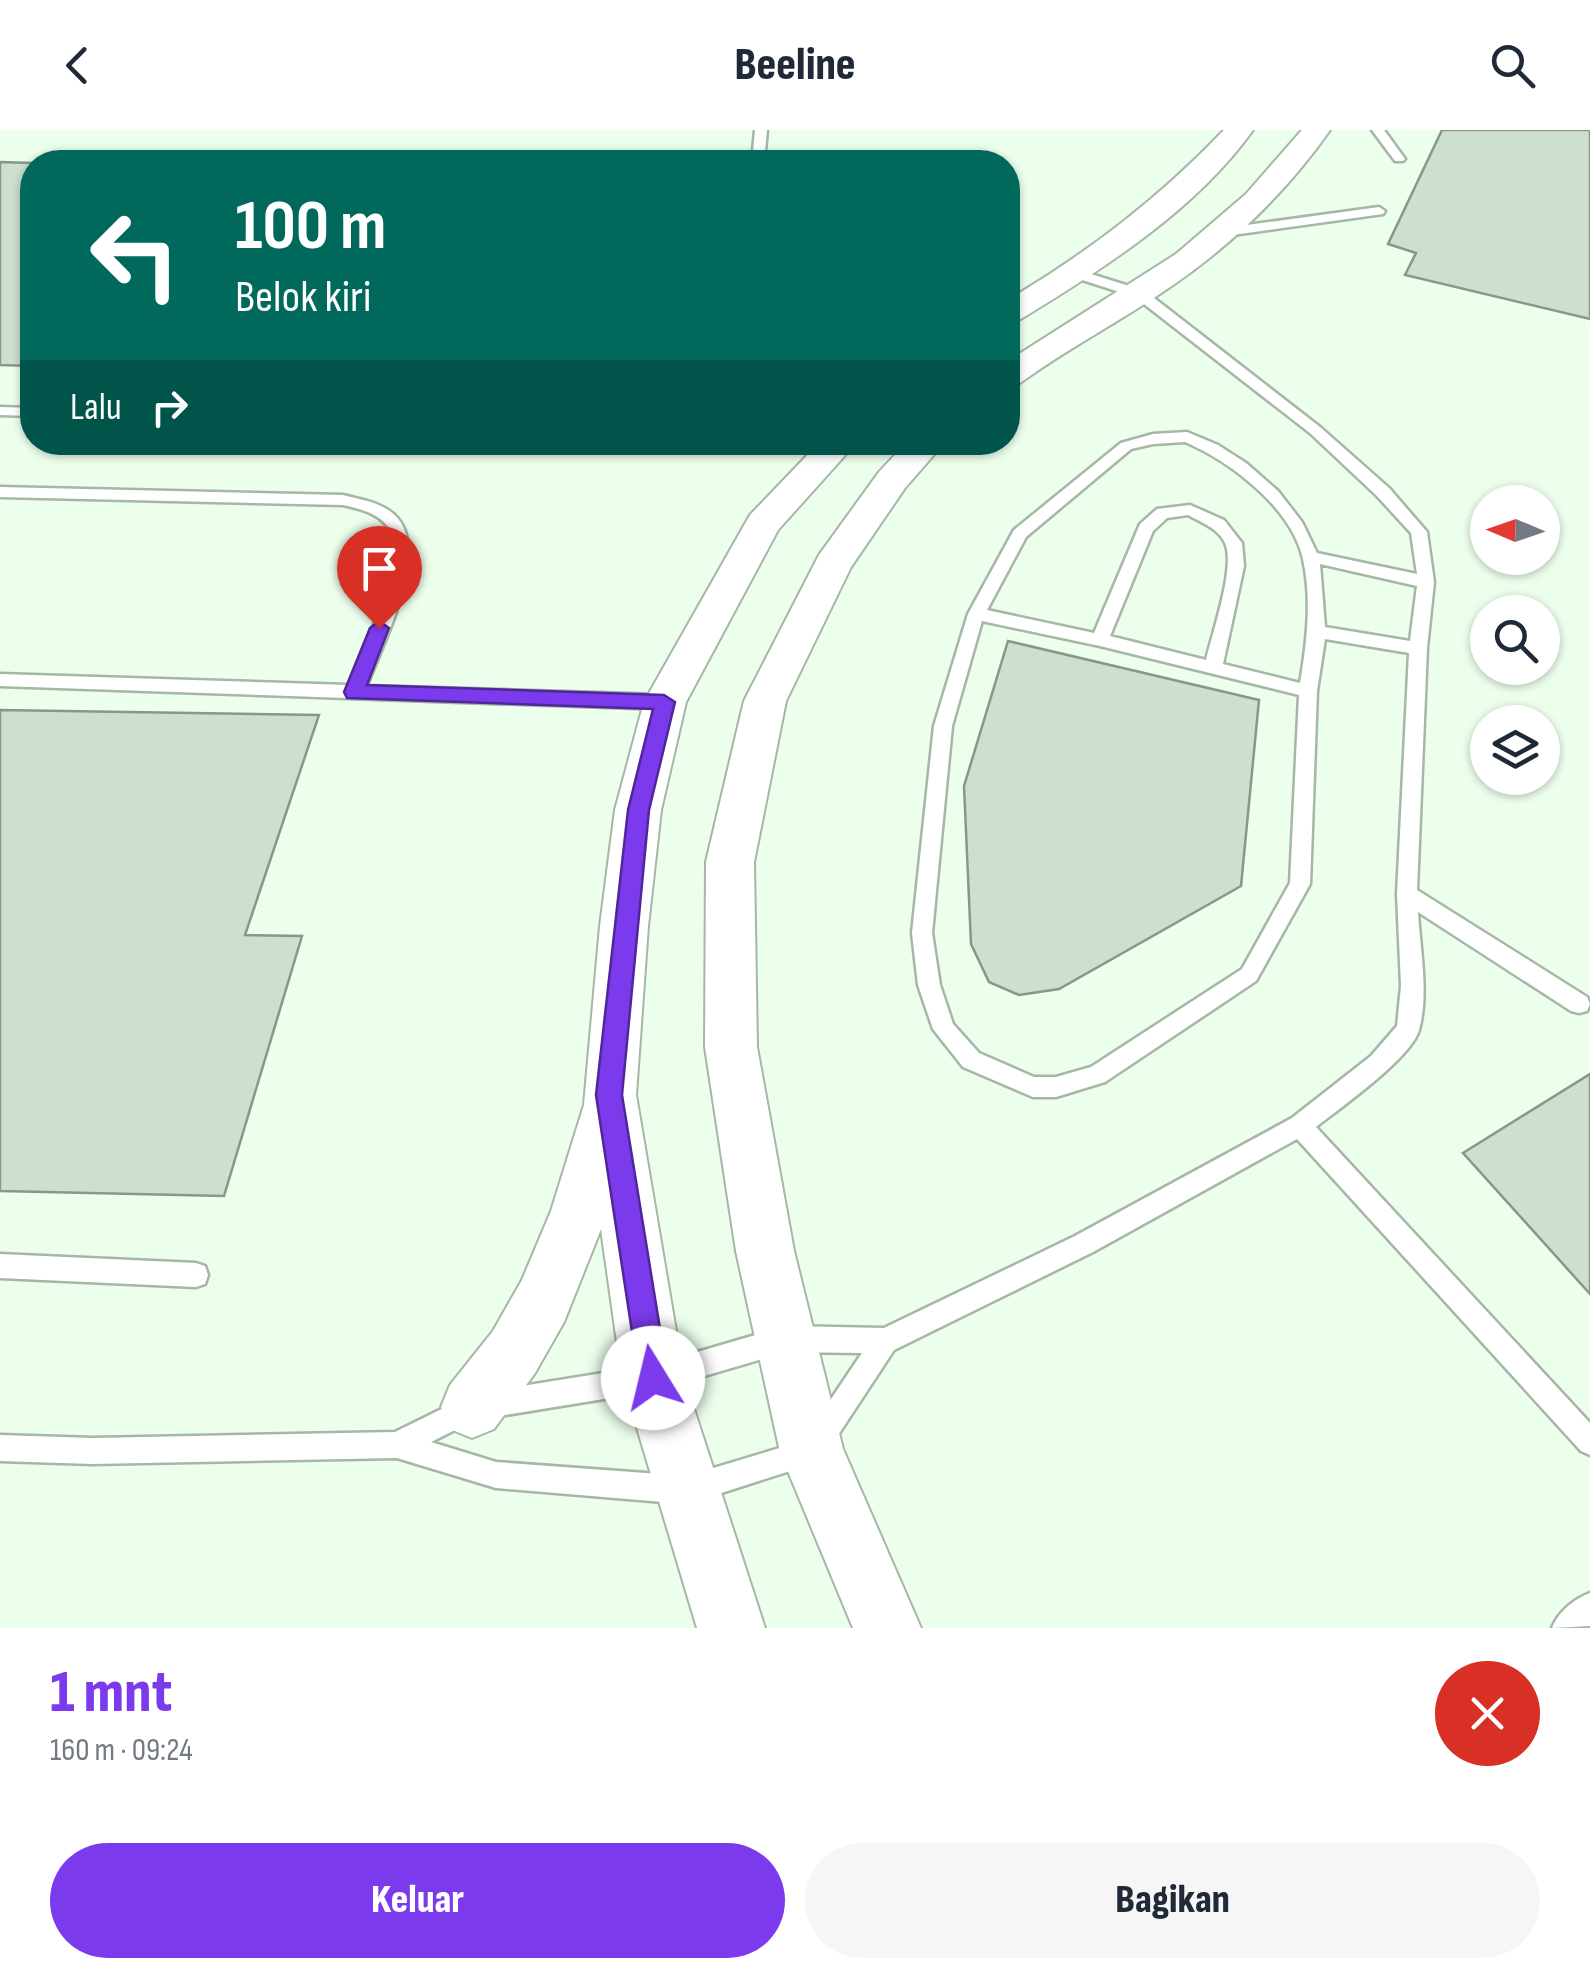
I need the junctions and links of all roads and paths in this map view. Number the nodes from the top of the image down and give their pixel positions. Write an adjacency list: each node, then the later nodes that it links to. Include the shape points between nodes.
1 (1239, 130): 7 (street, via 1181,192)
2 (1316, 130): 6 (street, via 1282,177)
3 (1378, 130): 4 (lane)
4 (1399, 159)
5 (1378, 212): 6 (lane)
6 (1218, 233): 8 (street)
7 (1075, 273): 8 (lane); 9 (street)
8 (1140, 294): 10 (street); 15 (lane, via 1315,430 1383,492 1420,532)
9 (1020, 306)
10 (1020, 367)
11 (828, 455): 24 (street, via 763,524)
12 (916, 455): 31 (street, via 833,564 765,701 730,862 731,1047)
13 (0, 492): 23 (lane, via 372,504 396,526 404,563)
14 (1311, 558): 15 (lane); 16 (lane, via 1272,494 1241,466 1187,438 1153,439 1126,446 1020,534); 17 (lane)
15 (1426, 582): 19 (lane)
16 (976, 614): 18 (lane); 22 (lane, via 944,726 924,950 944,1029 971,1060 1032,1088 1097,1075 1250,975 1300,884)
17 (1317, 632): 19 (lane); 22 (lane)
18 (1100, 640): 20 (lane); 20 (lane, via 1146,528 1163,513 1190,510 1218,524 1234,544 1236,566)
19 (1418, 648): 25 (lane)
20 (1212, 669): 22 (lane)
21 (0, 680): 23 (lane)
22 (1308, 691)
23 (354, 692): 24 (lane)
24 (664, 702): 27 (street, via 638,810)
25 (1407, 894): 26 (lane); 28 (lane, via 1408,1030 1379,1063)
26 (1579, 1004)
27 (609, 1095): 33 (street); 34 (street, via 591,1180 547,1287 516,1350)
28 (1300, 1126): 32 (lane, via 1084,1244); 35 (lane)
29 (0, 1266): 30 (lane)
30 (196, 1274)
31 (786, 1339): 32 (lane); 33 (lane); 38 (street)
32 (885, 1340): 38 (lane)
33 (653, 1378): 34 (lane); 39 (street)
34 (472, 1408): 36 (lane)
35 (1590, 1442)
36 (398, 1445): 37 (lane); 39 (lane, via 496,1475)
37 (0, 1448)
38 (812, 1452): 39 (lane); 42 (street)
39 (687, 1490): 41 (street)
40 (1590, 1608): 43 (lane)
41 (731, 1628)
42 (888, 1628)
43 (1566, 1628)

